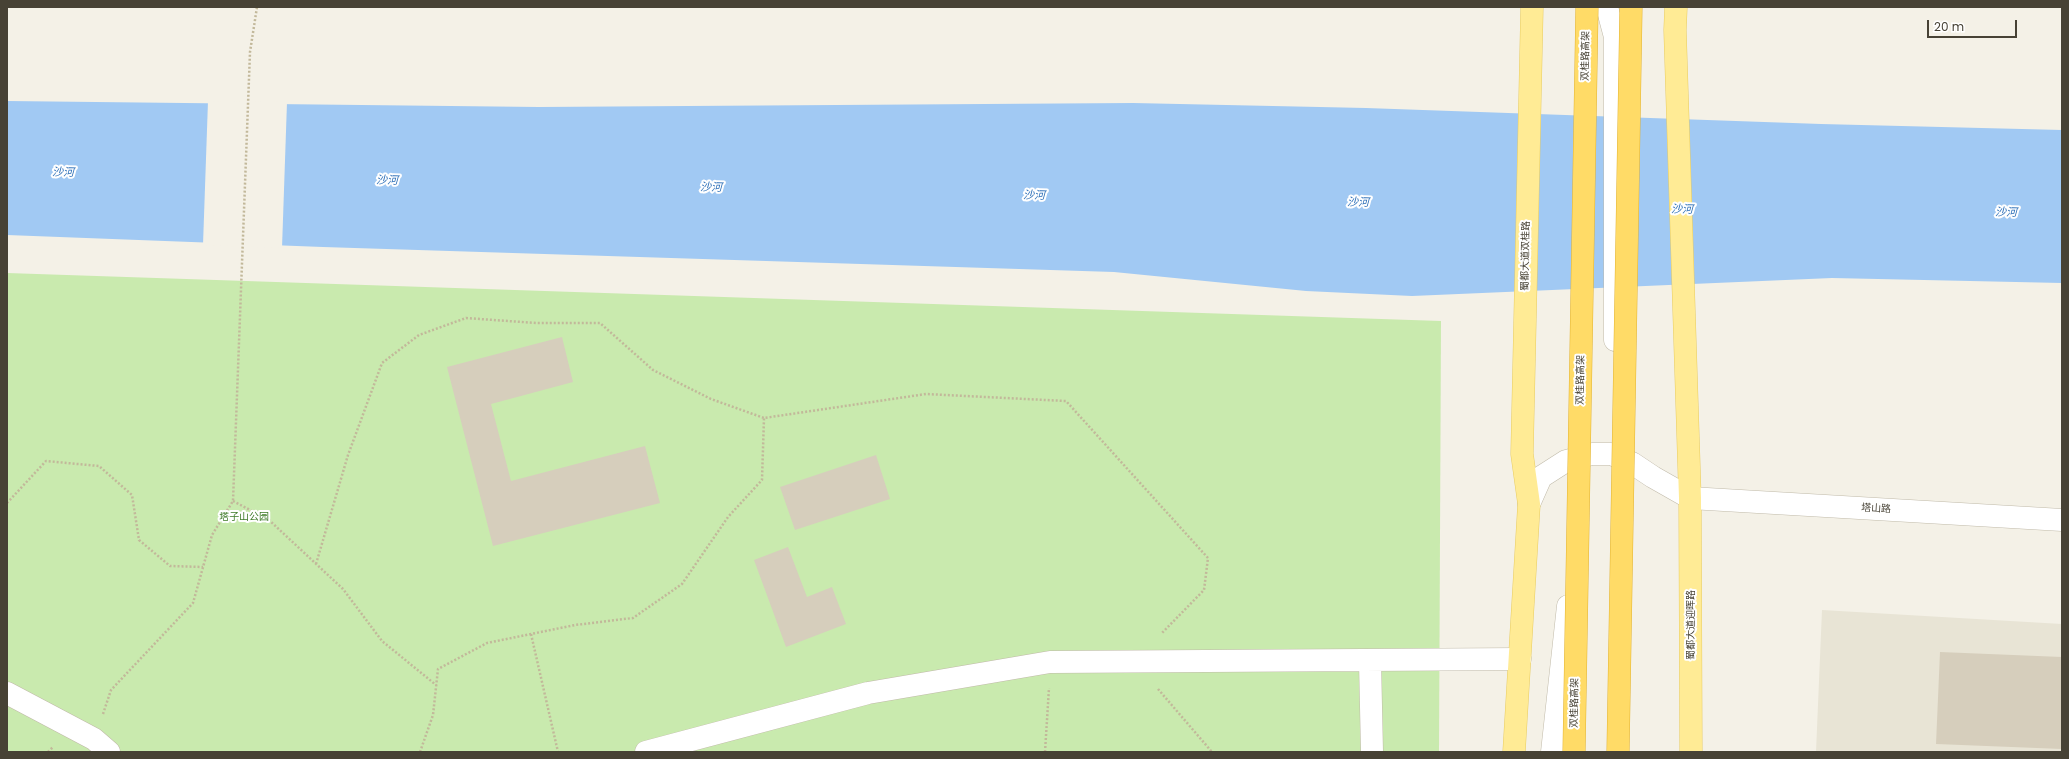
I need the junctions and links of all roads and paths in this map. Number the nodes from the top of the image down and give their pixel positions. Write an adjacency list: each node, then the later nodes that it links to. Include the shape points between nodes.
1 (256, 7): 9 (path, via 250,52)
2 (1587, 7): 12 (highway, 双桂路高架, bridge)
3 (1607, 7): 8 (street, bridge, via 1615,37 1614,390 1625,428 1637,453)
4 (1630, 7): 33 (highway, bridge)
5 (1676, 7): 8 (main road)
6 (1532, 17): 11 (main road, 蜀都大道双桂路, via 1522,454)
7 (764, 418): 14 (path, via 711,398 653,370 600,324 466,318 419,335 382,363 348,455); 16 (path, via 762,480 728,517 682,584 633,618 575,625); 20 (path, via 926,394 1066,401 1208,558 1204,590)
8 (1690, 498): 11 (street, via 1632,463 1611,454 1592,454 1566,461 1541,477); 13 (street, 塔山路); 34 (main road, 蜀都大道迎晖路)
9 (233, 501): 14 (path, via 269,520); 15 (path, via 212,535)
10 (7, 503): 15 (path, via 46,461 99,466 132,495 139,540 170,566)
11 (1529, 504): 17 (main road)
12 (1579, 507): 31 (street, bridge); 32 (highway, 双桂路高架, bridge)
13 (2062, 520)
14 (316, 564): 21 (path, via 343,589 382,642)
15 (203, 567): 23 (path, via 194,603 111,690)
16 (531, 634): 21 (path, via 487,643 438,669); 25 (path)
17 (1520, 659): 18 (street); 30 (main road)
18 (1370, 661): 20 (street); 29 (street)
19 (1050, 662): 20 (street); 26 (street, via 868,693); 27 (path)
20 (1134, 662): 28 (path)
21 (436, 685): 24 (path, via 433,715)
22 (7, 693): 23 (street)
23 (99, 748)
24 (420, 752)
25 (558, 752)
26 (646, 752)
27 (1045, 752)
28 (1212, 752)
29 (1372, 752)
30 (1514, 752)
31 (1552, 752)
32 (1574, 752)
33 (1618, 752)
34 (1691, 752)

